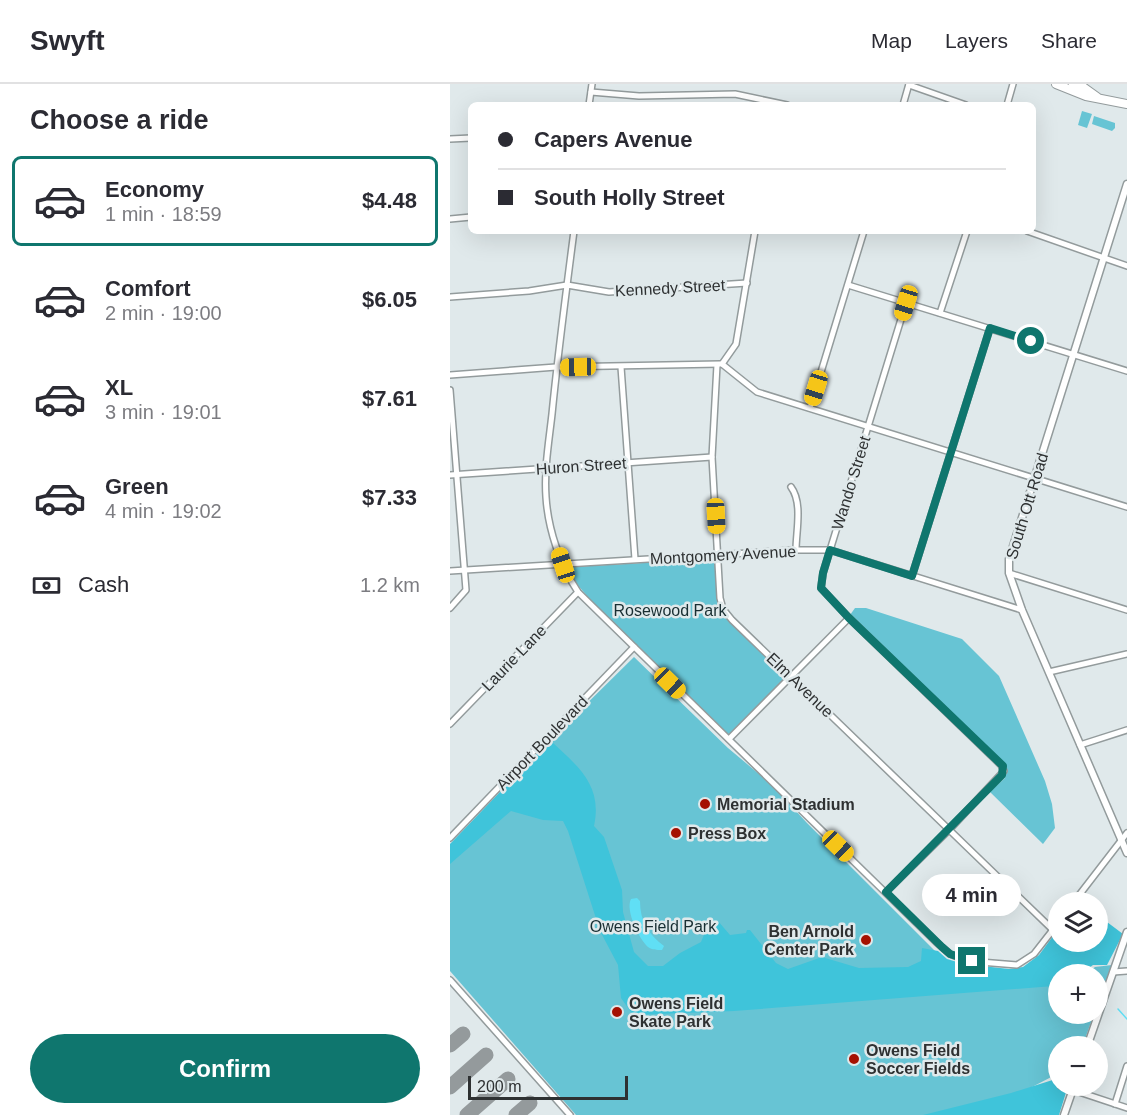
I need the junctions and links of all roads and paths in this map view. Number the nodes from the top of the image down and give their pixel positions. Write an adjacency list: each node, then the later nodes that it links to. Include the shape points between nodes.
1 (592, 84): 6 (street)
2 (909, 84): 10 (street); 11 (street)
3 (1013, 84): 12 (street)
4 (1056, 84): 7 (main road)
5 (1073, 84): 7 (main road)
6 (591, 92): 8 (street); 9 (street, via 639,96 735,94)
7 (1098, 98): 13 (main road)
8 (589, 102)
9 (774, 102)
10 (904, 102)
11 (958, 102)
12 (1008, 102)
13 (1127, 104)
14 (468, 138): 15 (street)
15 (450, 139)
16 (1127, 184): 24 (street, South Ott Road)
17 (468, 217): 18 (street)
18 (450, 219)
19 (574, 234): 27 (street)
20 (755, 234): 26 (street, Elm Avenue)
21 (863, 234): 28 (street)
22 (966, 234): 31 (street)
23 (1036, 234): 24 (street)
24 (1103, 257): 25 (street); 33 (street, South Ott Road)
25 (1127, 266)
26 (747, 284): 27 (street, Kennedy Street, via 609,292); 34 (street, Elm Avenue, via 736,344)
27 (567, 285): 29 (street, Kennedy Street); 36 (street)
28 (848, 285): 30 (street); 40 (street)
29 (450, 297)
30 (906, 303): 31 (street); 41 (street, Wando Street)
31 (940, 313): 32 (street)
32 (990, 328): 33 (street); 42 (street)
33 (1073, 354): 37 (street); 47 (street, South Ott Road)
34 (720, 364): 35 (street); 40 (street, via 757,392); 43 (street, Elm Avenue)
35 (621, 367): 36 (street); 44 (street)
36 (556, 368): 38 (street); 45 (street)
37 (1127, 371)
38 (450, 375)
39 (450, 390): 46 (street)
40 (810, 408): 41 (street)
41 (868, 427): 42 (street); 51 (street, Wando Street)
42 (952, 453): 47 (street); 58 (street)
43 (712, 457): 44 (street, Huron Street); 52 (street, Elm Avenue)
44 (627, 463): 45 (street, Huron Street); 53 (street)
45 (546, 468): 46 (street, Huron Street); 54 (street, via 549,521)
46 (453, 474): 55 (street)
47 (1035, 478): 49 (street); 57 (street, South Ott Road, via 1009,559)
48 (791, 487): 50 (street, via 798,502)
49 (1127, 507)
50 (796, 550): 51 (street, Montgomery Avenue); 52 (street, Montgomery Avenue)
51 (830, 550): 58 (street, Montgomery Avenue); 63 (street, Wando Street, via 821,588)
52 (718, 555): 53 (street, Montgomery Avenue); 67 (street, Elm Avenue, via 720,598 726,613)
53 (634, 560): 54 (street, Montgomery Avenue)
54 (563, 565): 55 (street, Montgomery Avenue); 59 (street)
55 (464, 570): 56 (street, Montgomery Avenue); 60 (street, via 466,590)
56 (450, 571)
57 (1009, 573): 61 (street, South Ott Road); 62 (street)
58 (912, 576): 61 (street, Montgomery Avenue)
59 (578, 592): 64 (street); 68 (street, Laurie Lane)
60 (450, 608)
61 (1022, 610): 66 (street, South Ott Road)
62 (1127, 610)
63 (849, 618): 67 (street); 72 (street, Wando Street, via 1004,771)
64 (634, 647): 70 (street); 74 (street, Airport Boulevard)
65 (1127, 654): 66 (street)
66 (1049, 672): 71 (street, South Ott Road)
67 (792, 677): 70 (street); 72 (street, Elm Avenue)
68 (450, 724)
69 (1127, 730): 71 (street)
70 (729, 739): 77 (street)
71 (1080, 745): 75 (street, South Ott Road)
72 (949, 830): 77 (street); 79 (street, Elm Avenue)
73 (1127, 833): 75 (street)
74 (450, 838)
75 (1122, 839): 76 (street, South Ott Road); 78 (street)
76 (1127, 853)
77 (886, 892): 81 (street, via 950,954 1008,965 1024,962)
78 (1081, 892)
79 (1048, 925)
80 (1127, 932): 83 (street)
81 (1048, 936)
82 (1127, 971): 83 (street)
83 (1113, 972): 85 (street)
84 (450, 980): 91 (street)
85 (1092, 1036)
86 (1127, 1066): 89 (street)
87 (1070, 1096): 92 (street)
88 (1094, 1096): 89 (street)
89 (1115, 1104): 90 (street)
90 (1127, 1109): 93 (street)
91 (570, 1115)
92 (1064, 1115)
93 (1125, 1115)

